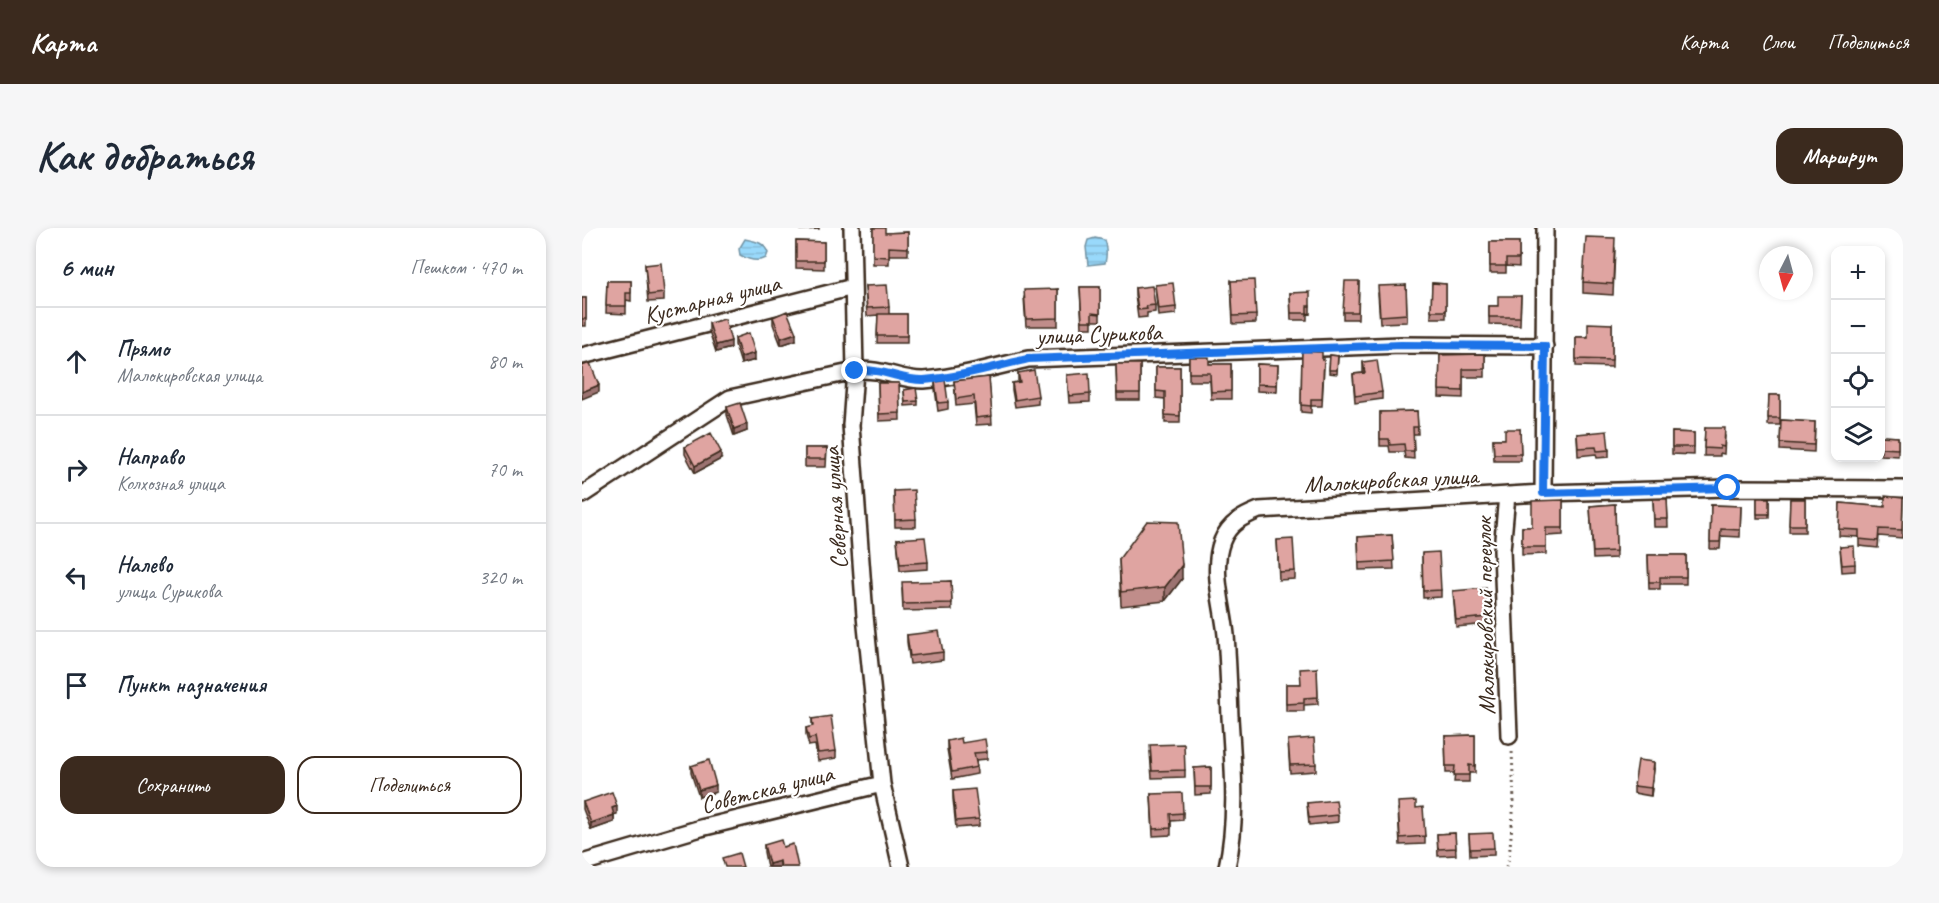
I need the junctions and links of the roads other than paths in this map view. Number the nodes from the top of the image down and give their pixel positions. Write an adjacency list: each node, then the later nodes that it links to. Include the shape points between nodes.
1 (852, 228): 3 (street, Северная улица)
2 (1545, 228): 4 (street)
3 (853, 287): 5 (street, Кустарная улица); 6 (street, Северная улица)
4 (1545, 346): 6 (street, улица Сурикова, via 1401,345 1028,359 921,380 870,369); 8 (street)
5 (582, 356)
6 (855, 371): 9 (street, улица Сурикова, via 730,398); 12 (street, Северная улица, via 852,437)
7 (1903, 489): 8 (street, Малокировская улица)
8 (1543, 493): 10 (street, Малокировская улица)
9 (582, 495)
10 (1508, 495): 11 (street, Малокировский переулок, via 1502,550); 15 (street, Малокировская улица, via 1259,510 1240,518 1228,530 1218,556 1233,760 1233,823)
11 (1509, 736)
12 (882, 784): 13 (street, Советская улица, via 701,828); 14 (street)
13 (582, 863)
14 (902, 867)
15 (1227, 867)

